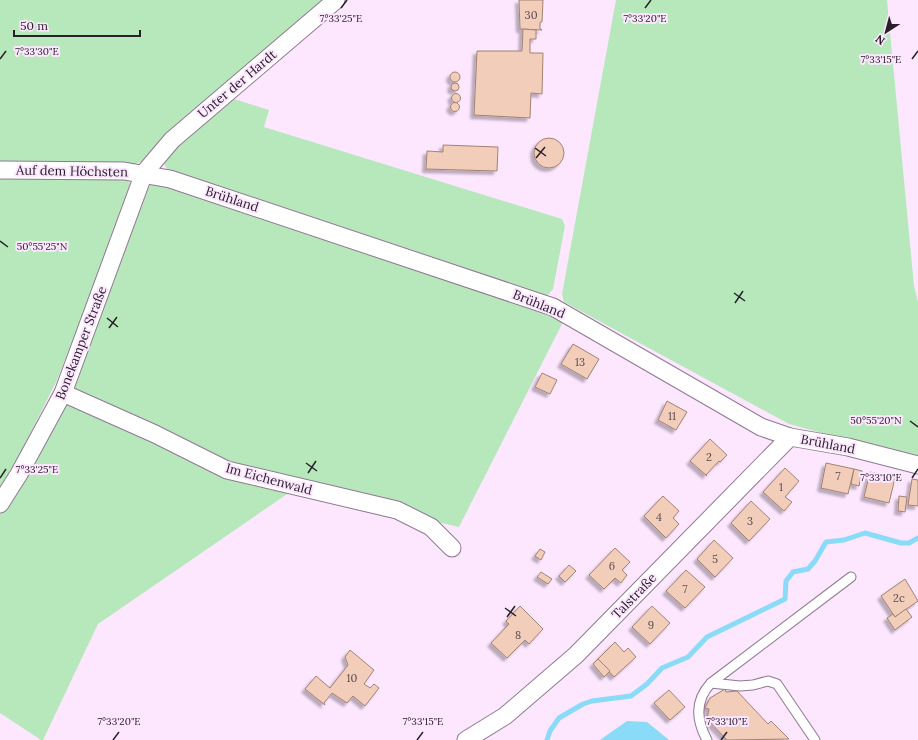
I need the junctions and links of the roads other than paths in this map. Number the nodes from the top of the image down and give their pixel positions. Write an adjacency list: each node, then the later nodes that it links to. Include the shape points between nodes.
1 (336, 0): 3 (street, Unter der Hardt, via 172,140)
2 (0, 170): 3 (street, Auf dem Höchsten)
3 (144, 173): 4 (street, Bonekamper Straße); 5 (street, Brühland, via 170,179 553,307 761,426)
4 (64, 393): 7 (street, Bonekamper Straße); 8 (street, Im Eichenwald, via 227,470 398,510 432,527)
5 (790, 437): 6 (street, Brühland); 11 (street, Talstraße, via 576,655 505,716)
6 (918, 465)
7 (0, 504)
8 (452, 548)
9 (851, 577): 10 (lane)
10 (711, 683): 12 (lane, via 699,702 698,717); 13 (lane, via 753,685 768,681 777,684)
11 (466, 740)
12 (707, 740)
13 (815, 740)

